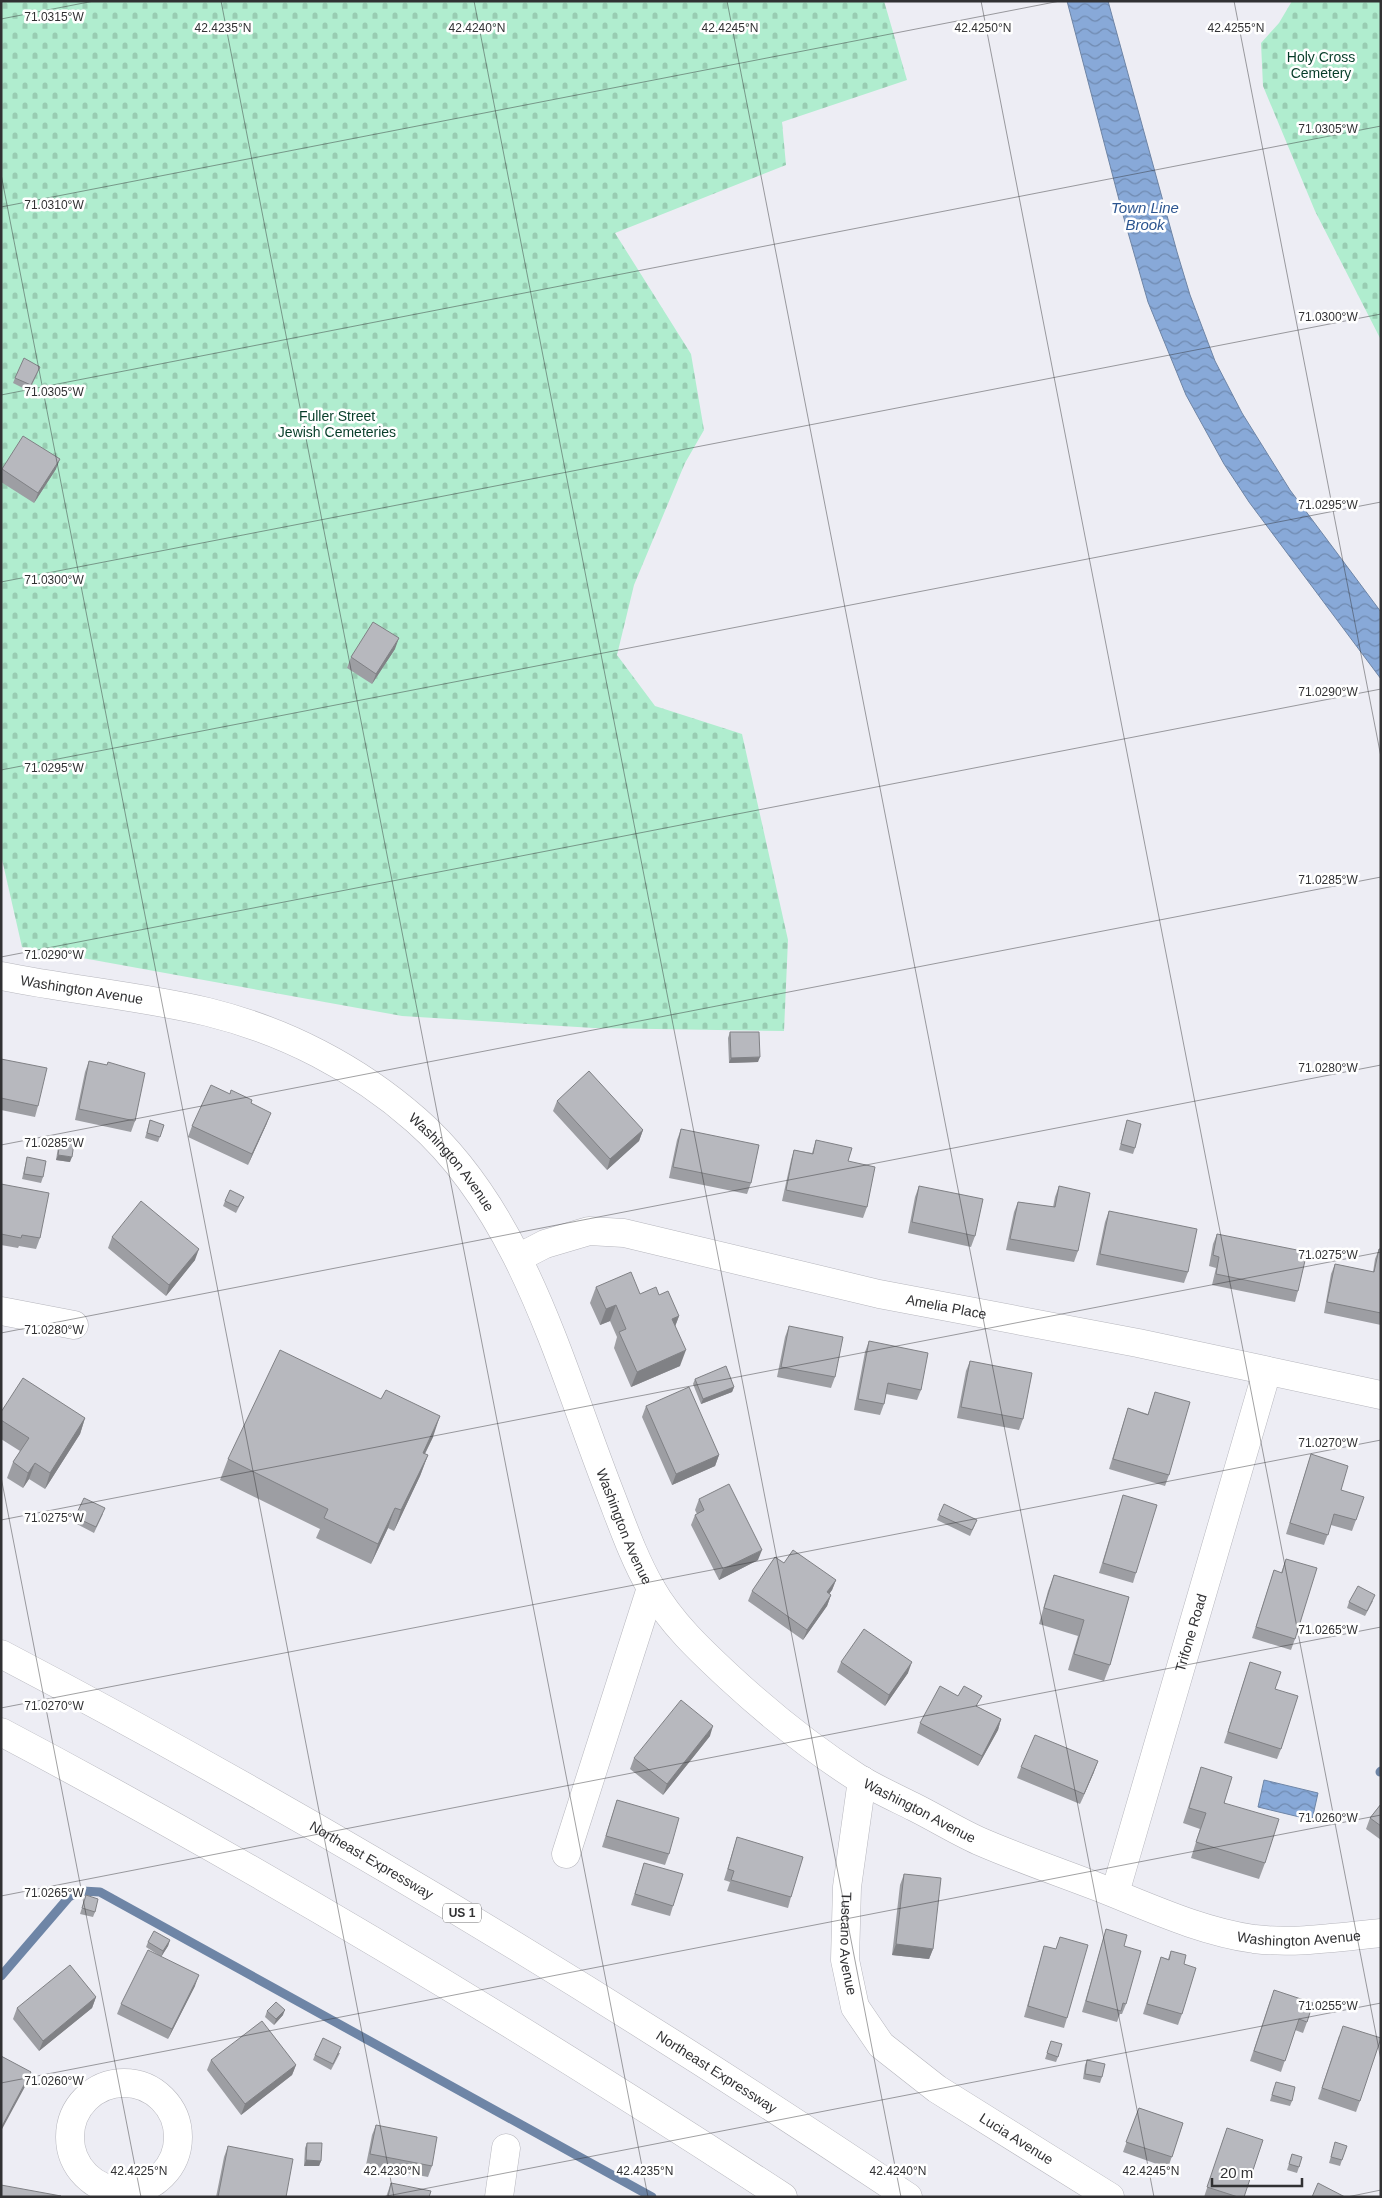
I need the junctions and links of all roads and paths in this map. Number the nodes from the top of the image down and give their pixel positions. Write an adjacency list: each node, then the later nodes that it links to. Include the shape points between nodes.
1 (1, 976): 2 (main road, Washington Avenue, via 208,1012 269,1032 349,1070 398,1105 440,1142 485,1200)
2 (518, 1258): 5 (main road, Amelia Place, via 544,1244 590,1231 624,1233 879,1294); 7 (main road, Washington Avenue, via 622,1524)
3 (1, 1311): 4 (main road)
4 (74, 1325)
5 (1267, 1371): 6 (main road, Amelia Place); 12 (main road, Trifone Road)
6 (1381, 1395)
7 (651, 1588): 10 (main road, Washington Avenue, via 692,1642 760,1705 796,1735); 11 (main road)
8 (1, 1654): 18 (main road, Northeast Expressway / US 1, via 257,1794 478,1922 704,2063)
9 (1, 1732): 17 (main road, via 215,1849 415,1965)
10 (862, 1780): 12 (main road, Washington Avenue, via 978,1840); 14 (main road, Tuscano Avenue, via 847,1886 845,1960 855,2007 881,2045)
11 (566, 1854)
12 (1115, 1893): 13 (main road, Washington Avenue, via 1168,1916 1256,1939 1300,1941)
13 (1381, 1933)
14 (923, 2078): 19 (main road, Lucia Avenue)
15 (506, 2148): 16 (main road)
16 (499, 2197)
17 (784, 2197)
18 (908, 2197)
19 (1110, 2197)

